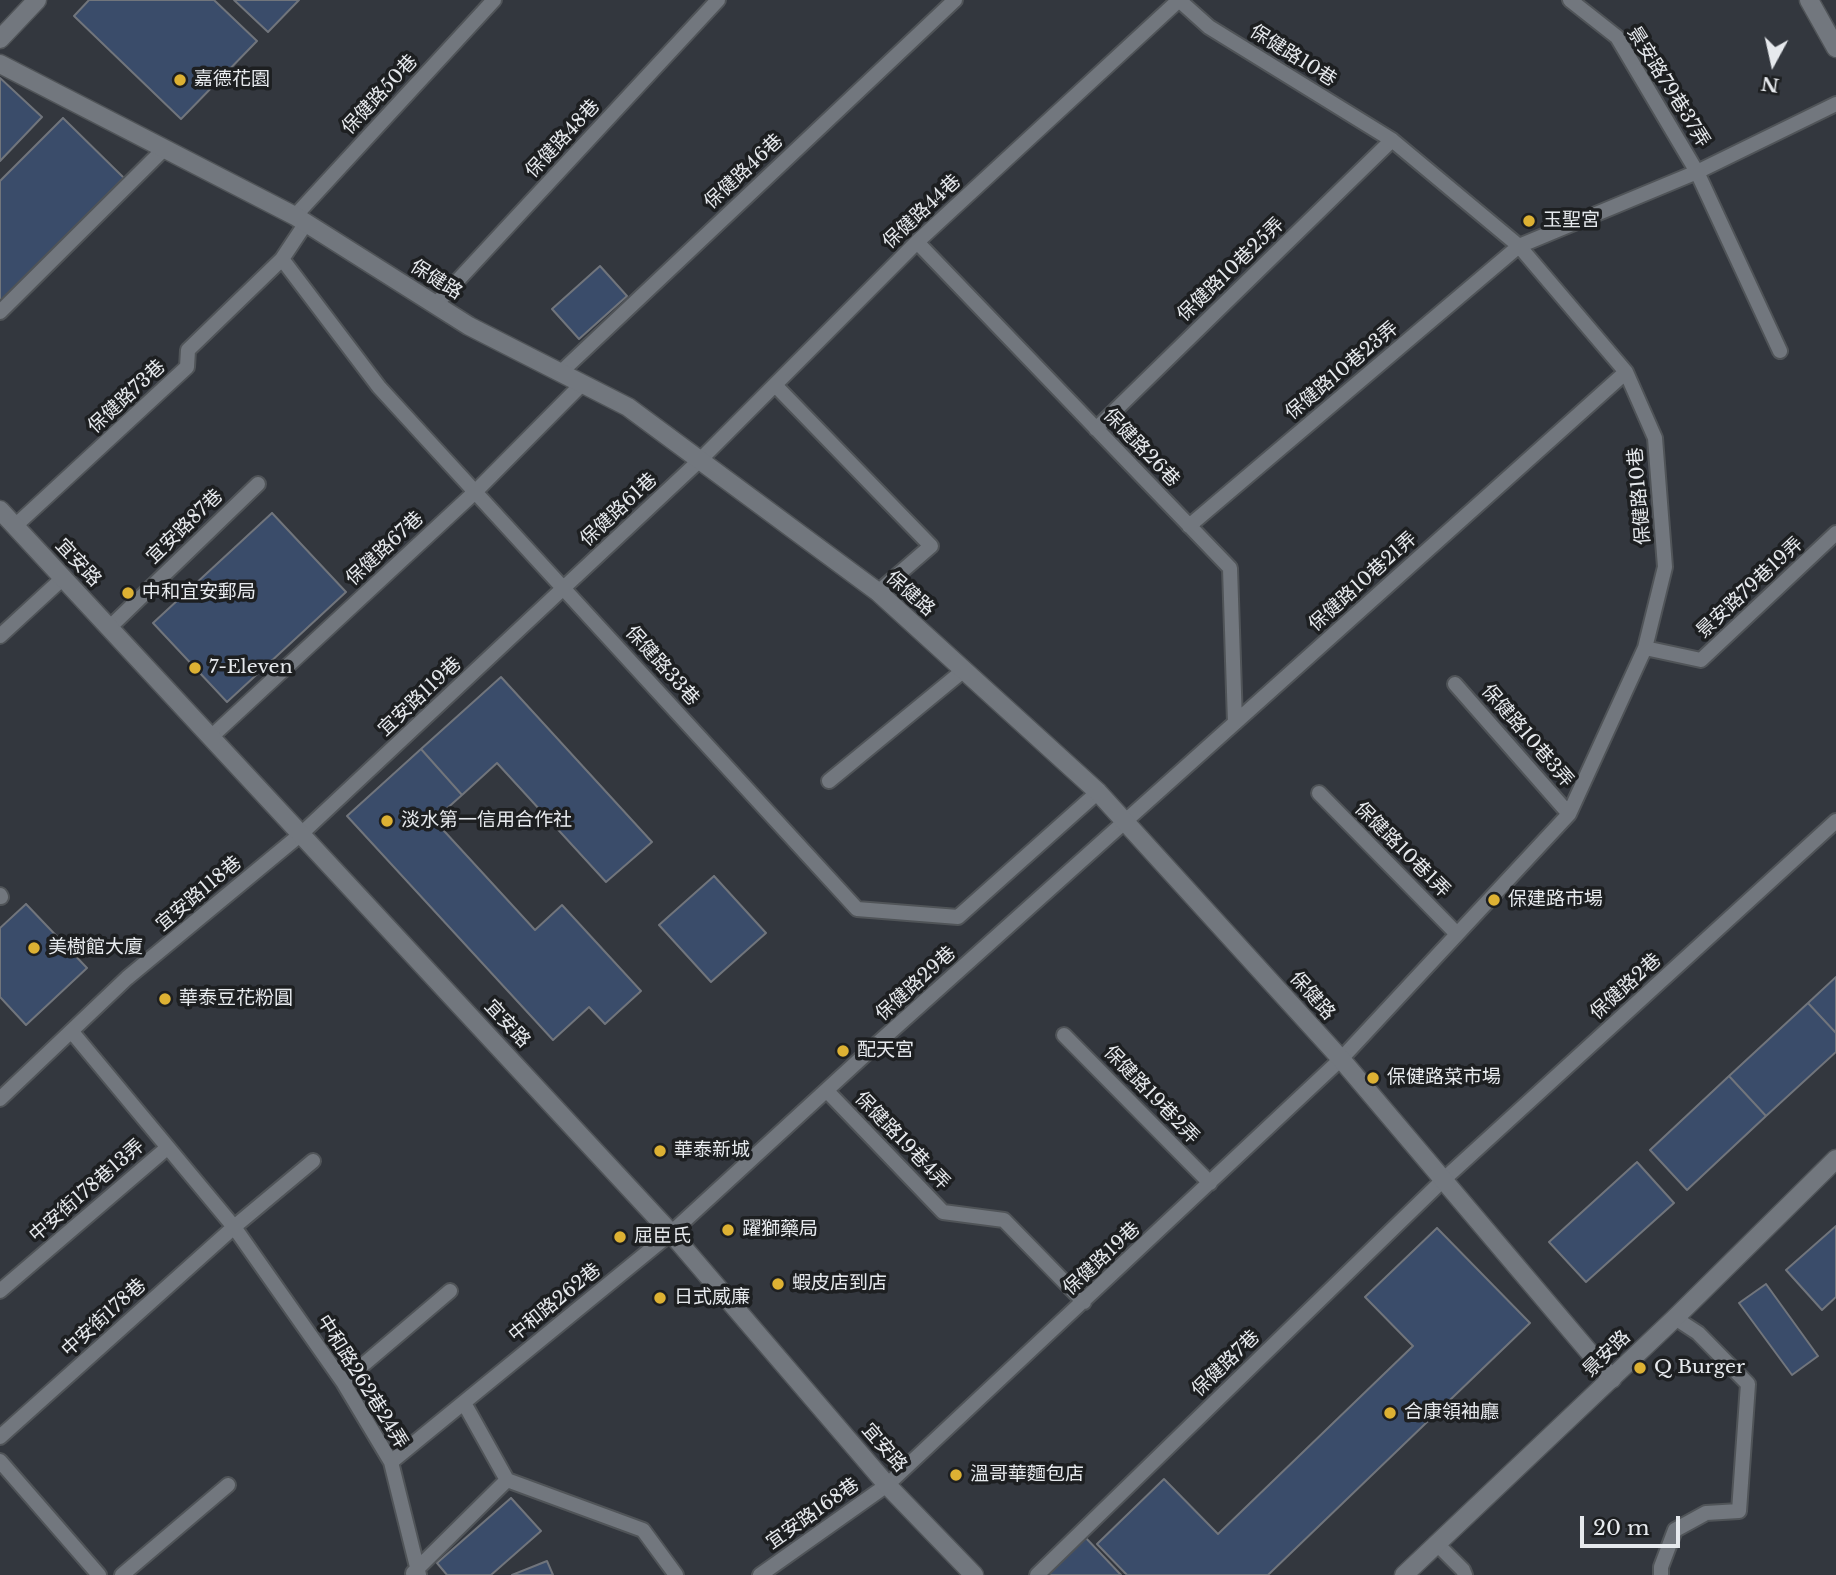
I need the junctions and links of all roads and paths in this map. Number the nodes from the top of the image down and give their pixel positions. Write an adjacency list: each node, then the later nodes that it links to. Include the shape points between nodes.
1 (37, 0): 8 (street)
2 (494, 0): 15 (lane, 保健路50巷)
3 (718, 0): 19 (lane, 保健路48巷)
4 (955, 0): 23 (lane, 保健路46巷)
5 (1179, 0): 12 (lane, 保健路10巷, via 1209,27); 16 (lane, 保健路44巷)
6 (1570, 0): 14 (lane, 景安路79巷37弄, via 1618,37)
7 (1809, 0): 9 (street)
8 (0, 39)
9 (1836, 48)
10 (0, 64): 13 (street, 保健路)
11 (1836, 104): 14 (lane, 景安路79巷37弄)
12 (1392, 140): 17 (lane, 保健路10巷); 26 (lane, 保健路10巷25弄)
13 (165, 148): 15 (street, 保健路); 20 (lane)
14 (1697, 172): 17 (lane, 景安路79巷37弄); 21 (lane, 景安路79巷37弄)
15 (300, 220): 18 (lane); 19 (street, 保健路)
16 (917, 242): 25 (lane, 保健路44巷); 26 (lane, 保健路26巷)
17 (1519, 246): 22 (lane, 保健路10巷); 32 (lane, 保健路10巷23弄)
18 (282, 259): 29 (lane, 保健路33巷, via 379,387); 31 (lane, 保健路73巷, via 188,350 187,367)
19 (435, 305): 23 (street, 保健路)
20 (0, 312)
21 (1780, 351)
22 (1626, 372): 39 (lane, 保健路10巷, via 1654,438 1665,566); 42 (lane, 保健路10巷21弄)
23 (560, 373): 24 (street, 保健路)
24 (582, 384): 27 (street, 保健路, via 628,407); 29 (lane, 保健路67巷)
25 (775, 385): 27 (lane, 保健路44巷); 36 (lane, via 931,547)
26 (1096, 429): 32 (lane, 保健路26巷)
27 (700, 460): 35 (lane, 保健路61巷); 36 (street, 保健路)
28 (258, 484): 37 (lane, 宜安路87巷)
29 (475, 492): 35 (lane, 保健路33巷); 43 (lane, 保健路67巷)
30 (0, 510): 31 (street, 宜安路)
31 (15, 526): 34 (street, 宜安路)
32 (1189, 526): 42 (lane, 保健路26巷, via 1230,568)
33 (1836, 533): 39 (lane, 景安路79巷19弄, via 1701,660)
34 (63, 578): 37 (street, 宜安路); 38 (lane)
35 (565, 588): 45 (lane, 保健路33巷, via 857,909 958,917); 50 (lane, 宜安路119巷)
36 (878, 593): 40 (street, 保健路)
37 (109, 628): 43 (street, 宜安路)
38 (0, 636)
39 (1645, 648): 47 (lane, 保健路10巷)
40 (964, 670): 44 (lane); 45 (street, 保健路)
41 (1455, 684): 47 (lane, 保健路10巷3弄)
42 (1235, 723): 49 (lane, 保健路10巷21弄)
43 (211, 737): 50 (street, 宜安路)
44 (829, 781)
45 (1098, 792): 49 (street, 保健路)
46 (1319, 793): 51 (lane, 保健路10巷1弄)
47 (1569, 814): 51 (lane, 保健路10巷)
48 (1836, 821): 60 (lane, 保健路2巷)
49 (1125, 822): 54 (street, 保健路); 55 (lane, 保健路29巷)
50 (301, 834): 52 (lane, 宜安路118巷, via 127,978); 63 (street, 宜安路)
51 (1457, 934): 54 (lane, 保健路10巷)
52 (72, 1032): 56 (lane, 宜安路118巷); 57 (lane, 中安街178巷13弄)
53 (1064, 1035): 61 (lane, 保健路19巷2弄)
54 (1341, 1059): 60 (street, 保健路); 61 (lane, 保健路19巷)
55 (827, 1091): 63 (lane, 保健路29巷); 66 (lane, 保健路19巷4弄, via 943,1212 1004,1220)
56 (0, 1099)
57 (167, 1148): 62 (lane, 中安街178巷13弄); 64 (lane, 中安街178巷13弄)
58 (1836, 1159): 67 (street, 景安路)
59 (313, 1161): 62 (lane, 中安街178巷)
60 (1442, 1181): 68 (street, 保健路); 84 (lane, 保健路7巷)
61 (1210, 1183): 66 (lane, 保健路19巷)
62 (234, 1227): 69 (lane, 中和路262巷24弄); 71 (lane, 中安街178巷)
63 (671, 1233): 70 (lane, 中和路262巷); 76 (street, 宜安路)
64 (0, 1291)
65 (450, 1291): 69 (lane)
66 (1084, 1302): 76 (lane, 保健路19巷)
67 (1675, 1318): 68 (street, 景安路); 87 (lane, via 1698,1333 1748,1384 1739,1511 1706,1513 1675,1530)
68 (1612, 1379): 77 (street, 景安路)
69 (343, 1381): 73 (lane, 中和路262巷24弄)
70 (464, 1403): 73 (lane, 中和路262巷); 74 (lane)
71 (0, 1437)
72 (0, 1461): 79 (lane)
73 (391, 1462): 78 (lane, 中和路262巷24弄)
74 (507, 1480): 78 (lane); 81 (lane, via 643,1530)
75 (228, 1485): 80 (lane)
76 (887, 1485): 82 (lane, 宜安路168巷); 83 (street, 宜安路)
77 (1436, 1543): 85 (street, 景安路); 86 (lane)
78 (416, 1573)
79 (99, 1575)
80 (122, 1575)
81 (676, 1575)
82 (760, 1575)
83 (974, 1575)
84 (1037, 1575)
85 (1404, 1575)
86 (1465, 1575)
87 (1661, 1575)

